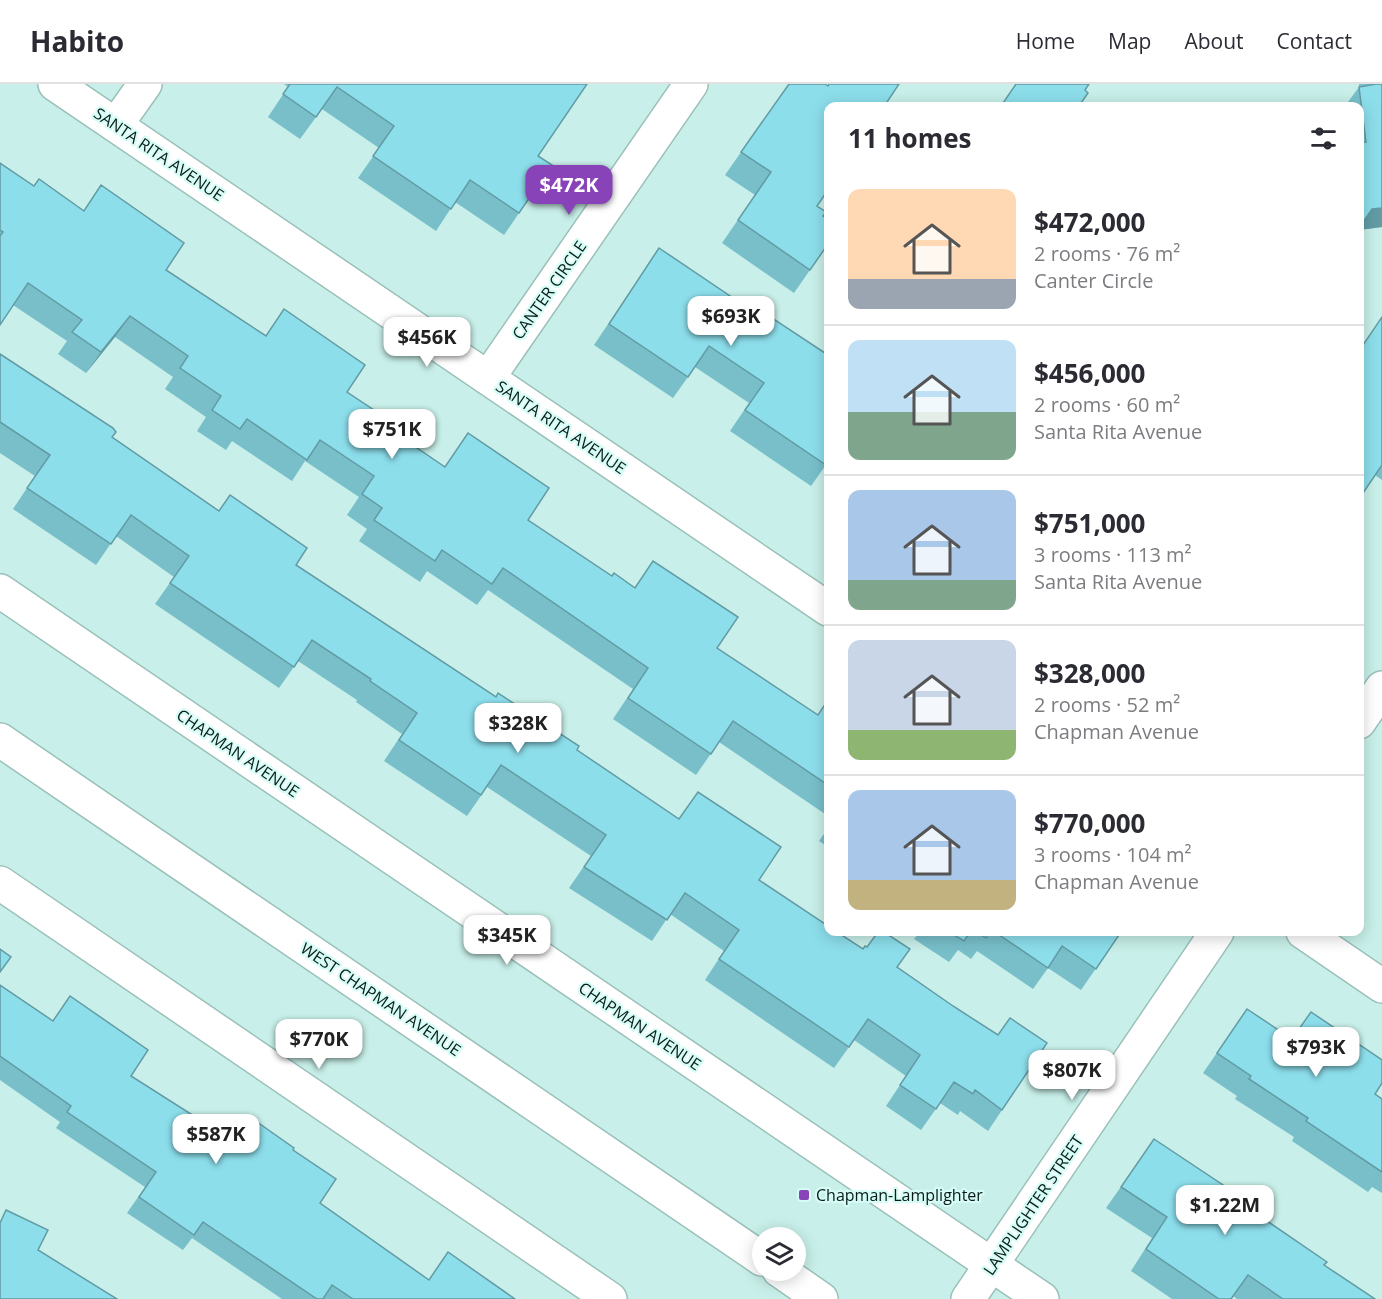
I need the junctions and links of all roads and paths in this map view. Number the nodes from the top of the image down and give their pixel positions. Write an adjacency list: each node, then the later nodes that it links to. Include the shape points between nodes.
1 (55, 84): 4 (street, SANTA RITA AVENUE)
2 (145, 84): 4 (street)
3 (692, 84): 5 (street, CANTER CIRCLE)
4 (116, 125): 5 (street, SANTA RITA AVENUE)
5 (488, 378): 7 (street, SANTA RITA AVENUE)
6 (0, 591): 16 (street, CHAPMAN AVENUE)
7 (824, 606)
8 (1382, 688): 9 (street)
9 (1364, 715)
10 (0, 740): 15 (street, WEST CHAPMAN AVENUE)
11 (0, 883): 18 (street)
12 (1214, 936): 16 (street, LAMPLIGHTER STREET)
13 (1309, 936): 14 (street)
14 (1382, 986)
15 (752, 1252)
16 (992, 1265): 20 (street, LAMPLIGHTER STREET); 21 (street, CHAPMAN AVENUE)
17 (795, 1281): 19 (street)
18 (610, 1299)
19 (821, 1299)
20 (968, 1299)
21 (1042, 1299)

